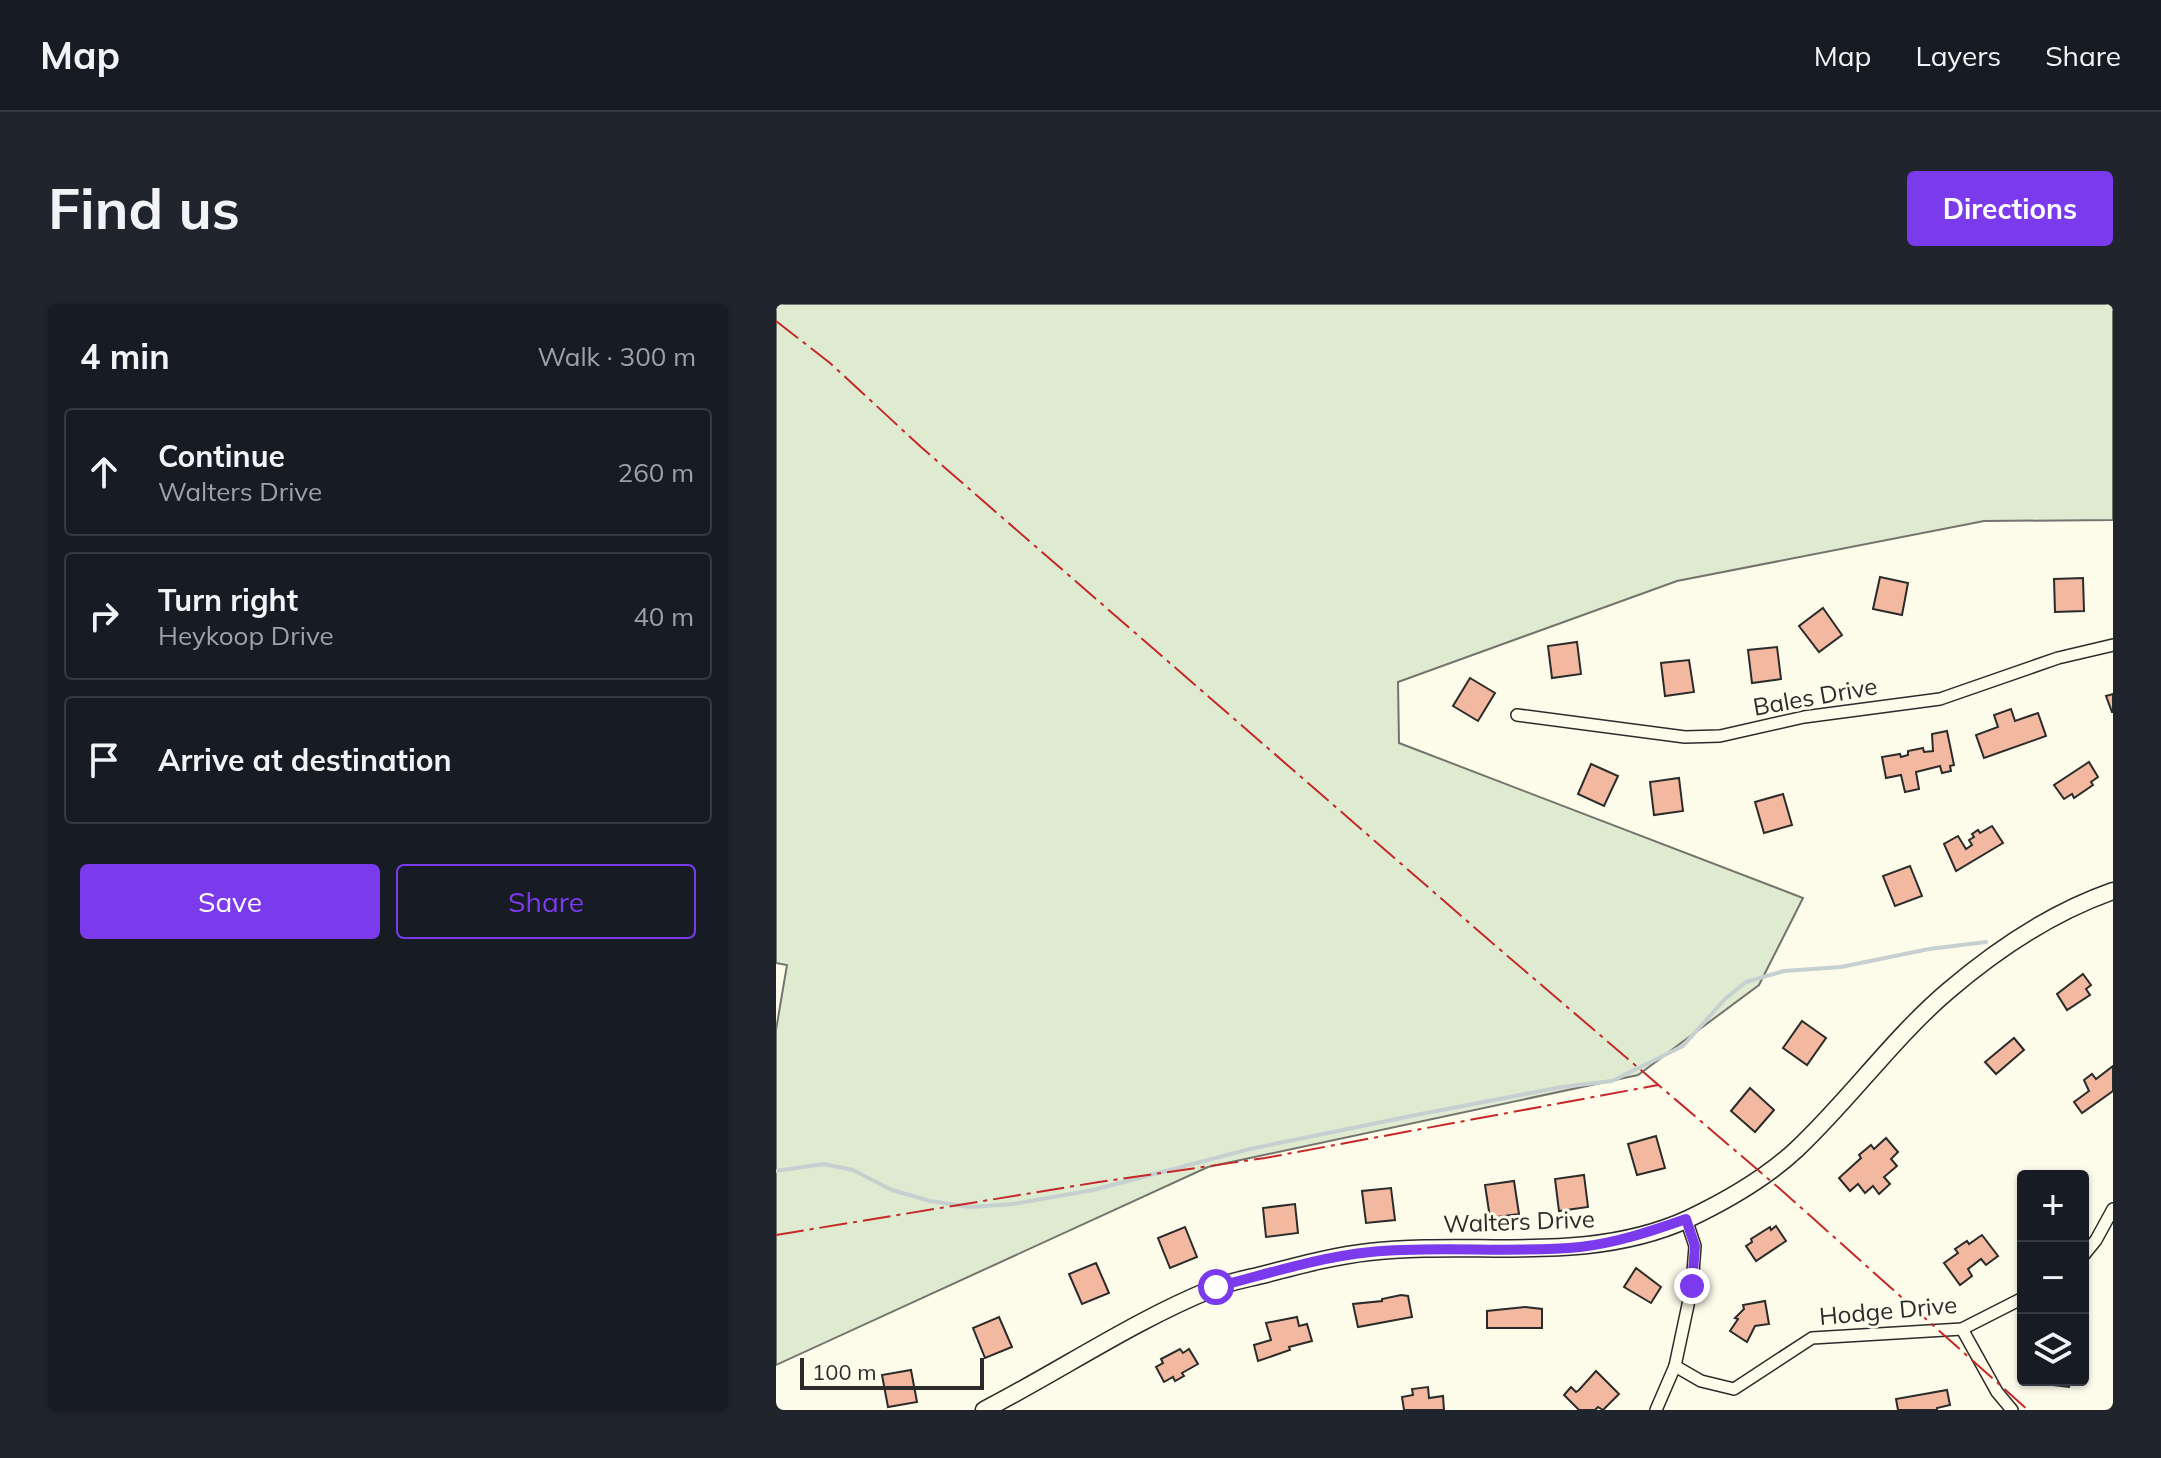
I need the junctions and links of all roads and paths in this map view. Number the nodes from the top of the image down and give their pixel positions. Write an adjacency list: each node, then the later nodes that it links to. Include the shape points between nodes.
1 (2113, 645): 2 (street, Bales Drive, via 1940,699 1804,717 1720,736 1685,737)
2 (1517, 715)
3 (2113, 891): 5 (street, Walters Drive, via 2076,904 2020,937 1948,991 1794,1152 1756,1181)
4 (2113, 1209): 6 (street)
5 (1686, 1219): 9 (street, via 1695,1246); 10 (street, Walters Drive, via 1582,1247 1368,1252 1216,1287)
6 (2089, 1249)
7 (2017, 1301): 8 (street, Hodge Drive)
8 (1962, 1329): 9 (street, Hodge Drive, via 1812,1338 1734,1389 1701,1381); 12 (street)
9 (1675, 1366): 11 (street)
10 (984, 1410)
11 (1656, 1410)
12 (2012, 1410)

